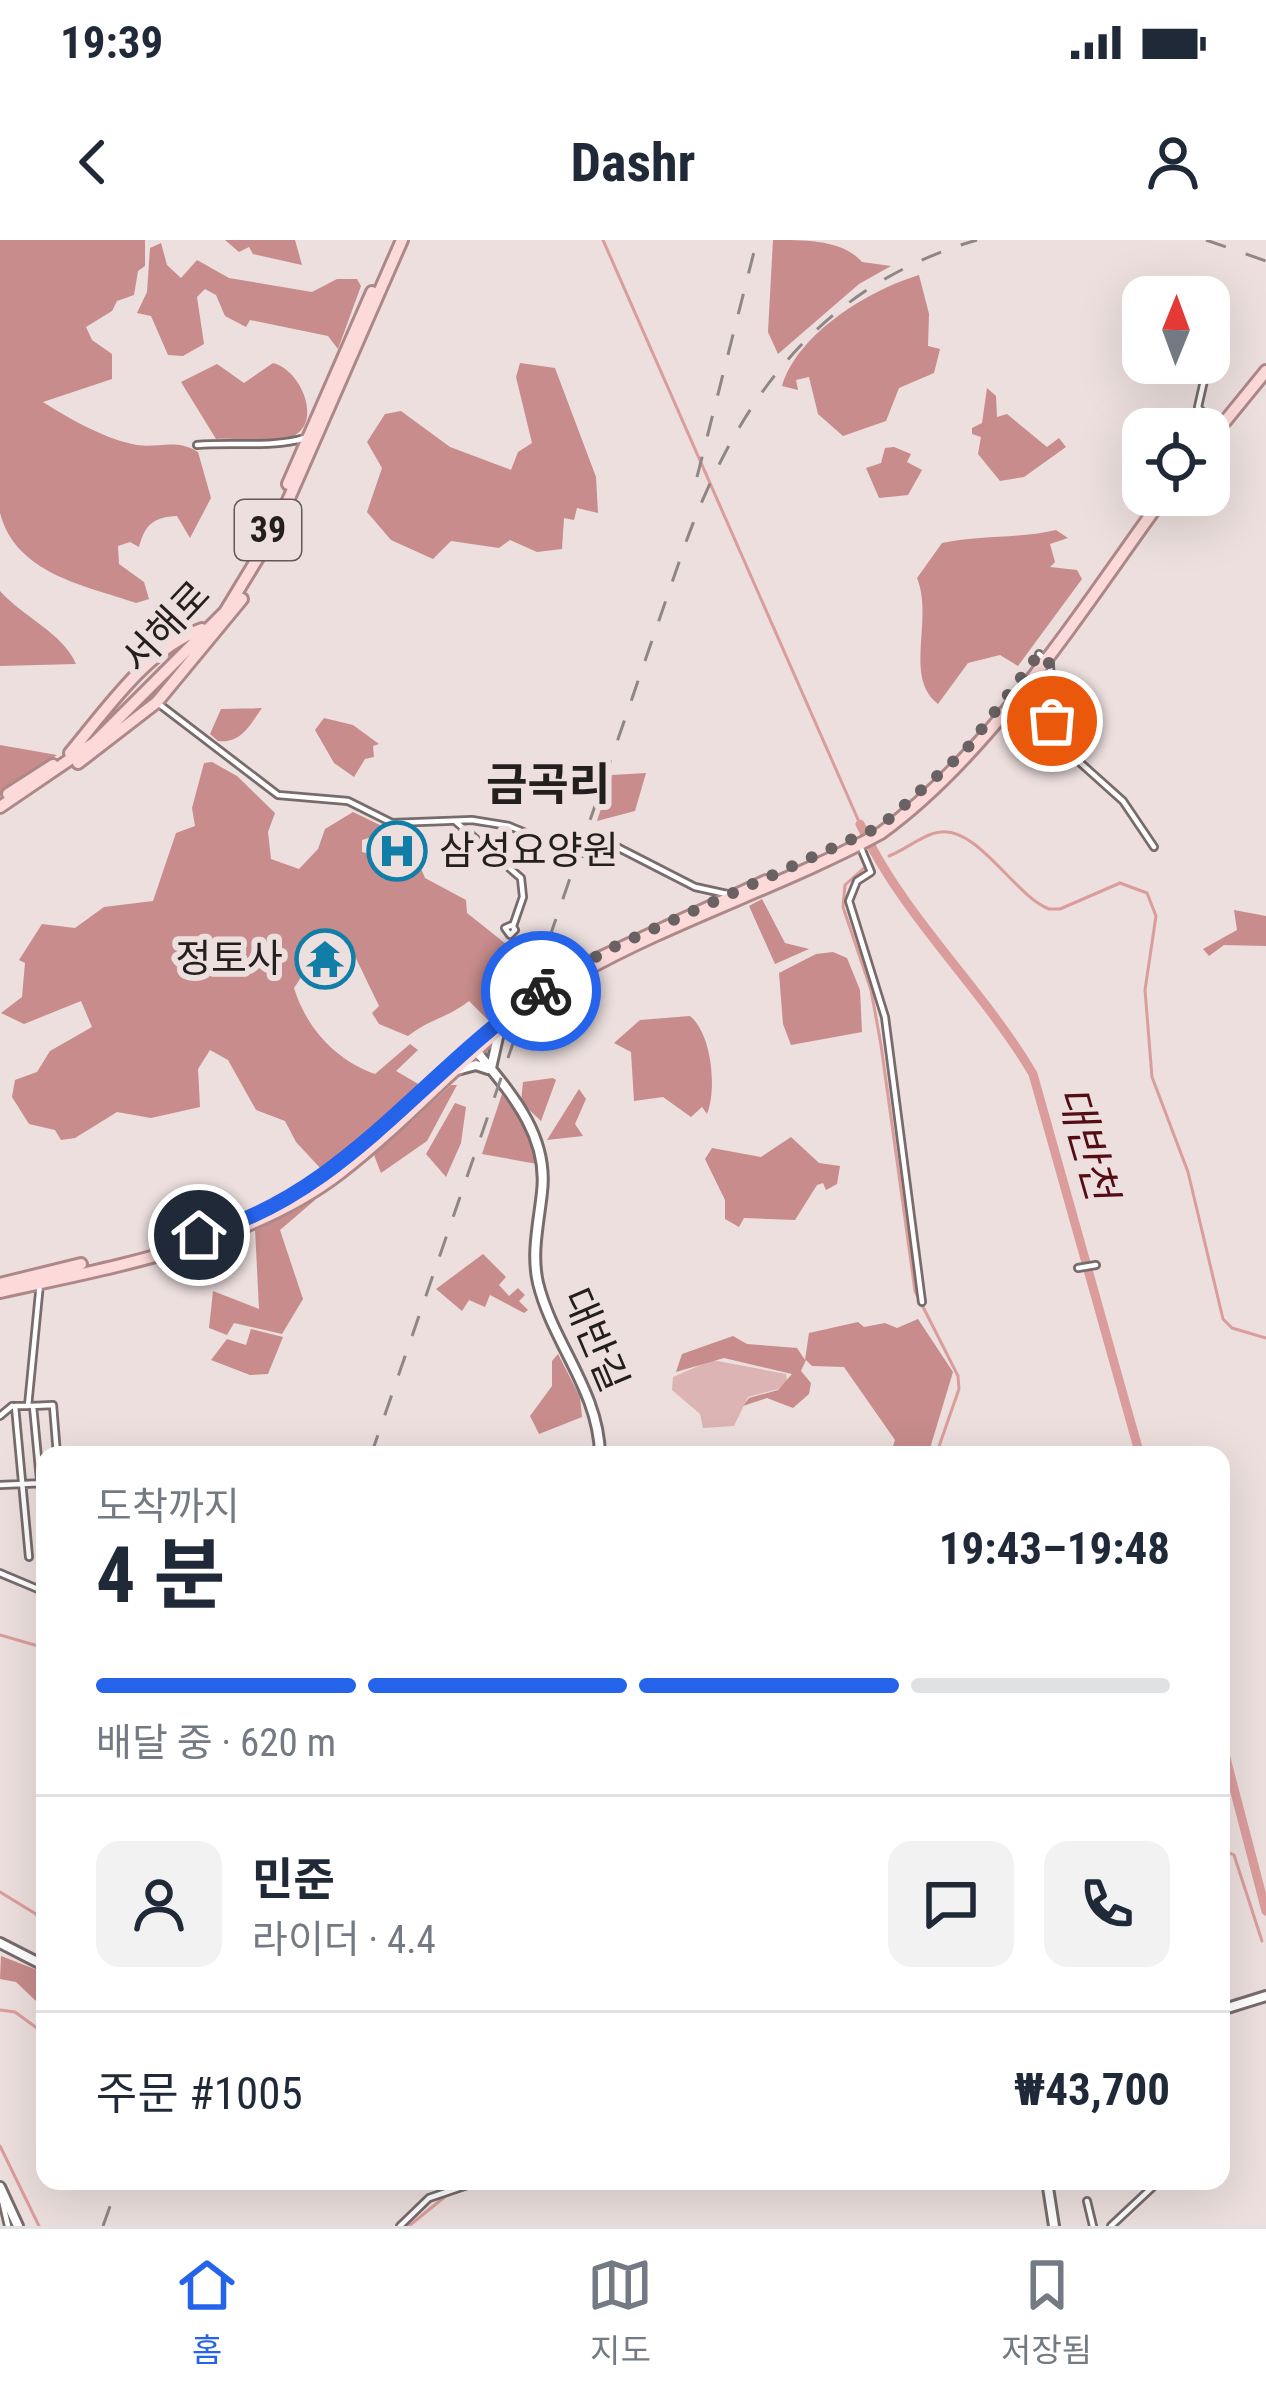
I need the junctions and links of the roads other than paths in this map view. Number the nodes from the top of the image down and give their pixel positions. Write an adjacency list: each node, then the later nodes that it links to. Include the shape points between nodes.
1 (399, 240): 6 (main road, 서해로 / 39); 10 (main road, 서해로 / 39)
2 (1266, 362): 4 (main road)
3 (1266, 371): 5 (main road)
4 (1230, 408)
5 (1230, 411)
6 (305, 438): 7 (street); 11 (main road, 서해로 / 39, via 248,570)
7 (197, 445)
8 (1151, 516): 12 (main road)
9 (1151, 516): 12 (main road)
10 (276, 528): 13 (main road, via 244,596); 15 (main road, 서해로 / 39, via 206,633)
11 (202, 628): 14 (main road, 서해로 / 39); 14 (main road, via 180,638)
12 (1041, 656): 18 (main road, via 965,751); 19 (street, via 1050,664 1053,730 1123,801)
13 (157, 702): 15 (main road, via 104,746); 17 (street, via 278,795 348,801 392,823)
14 (70, 752): 16 (main road, 서해로 / 39)
15 (53, 773): 16 (main road, 서해로 / 39)
16 (0, 803)
17 (455, 821): 20 (street, via 509,826 577,854 615,846 695,887); 21 (street, via 518,872 524,891)
18 (866, 839): 20 (main road); 22 (main road, via 576,976); 30 (street, via 871,872 849,902 886,1016)
19 (1154, 848)
20 (732, 896): 23 (main road, via 573,969 517,1007)
21 (513, 926)
22 (501, 1031): 23 (main road); 24 (street)
23 (474, 1050): 24 (street, 대반길); 25 (main road); 28 (main road, via 338,1167 276,1207)
24 (490, 1070): 25 (street); 36 (street, 대반길, via 537,1140 538,1283 594,1410)
25 (456, 1071): 28 (main road, via 368,1150 281,1211 208,1239)
26 (1096, 1265): 27 (street)
27 (1078, 1268)
28 (38, 1278): 29 (main road); 32 (street)
29 (0, 1288)
30 (922, 1302)
31 (15, 1406): 32 (street); 33 (street); 38 (street)
32 (30, 1406): 34 (street); 35 (street, via 53,1405)
33 (0, 1416)
34 (36, 1446)
35 (56, 1446)
36 (599, 1446)
37 (36, 1484): 38 (street)
38 (20, 1485): 39 (street); 40 (street)
39 (0, 1486)
40 (29, 1557)
41 (0, 1573): 42 (street)
42 (36, 1588)
43 (0, 1943): 44 (street)
44 (36, 1961)
45 (1266, 1996): 46 (street)
46 (1230, 2007)
47 (0, 2189): 52 (street); 53 (street)
48 (453, 2190): 54 (street, via 429,2198)
49 (1048, 2190): 55 (street)
50 (1150, 2190): 57 (street)
51 (1088, 2201): 56 (street)
52 (8, 2226)
53 (19, 2226)
54 (400, 2226)
55 (1054, 2226)
56 (1093, 2226)
57 (1111, 2226)

